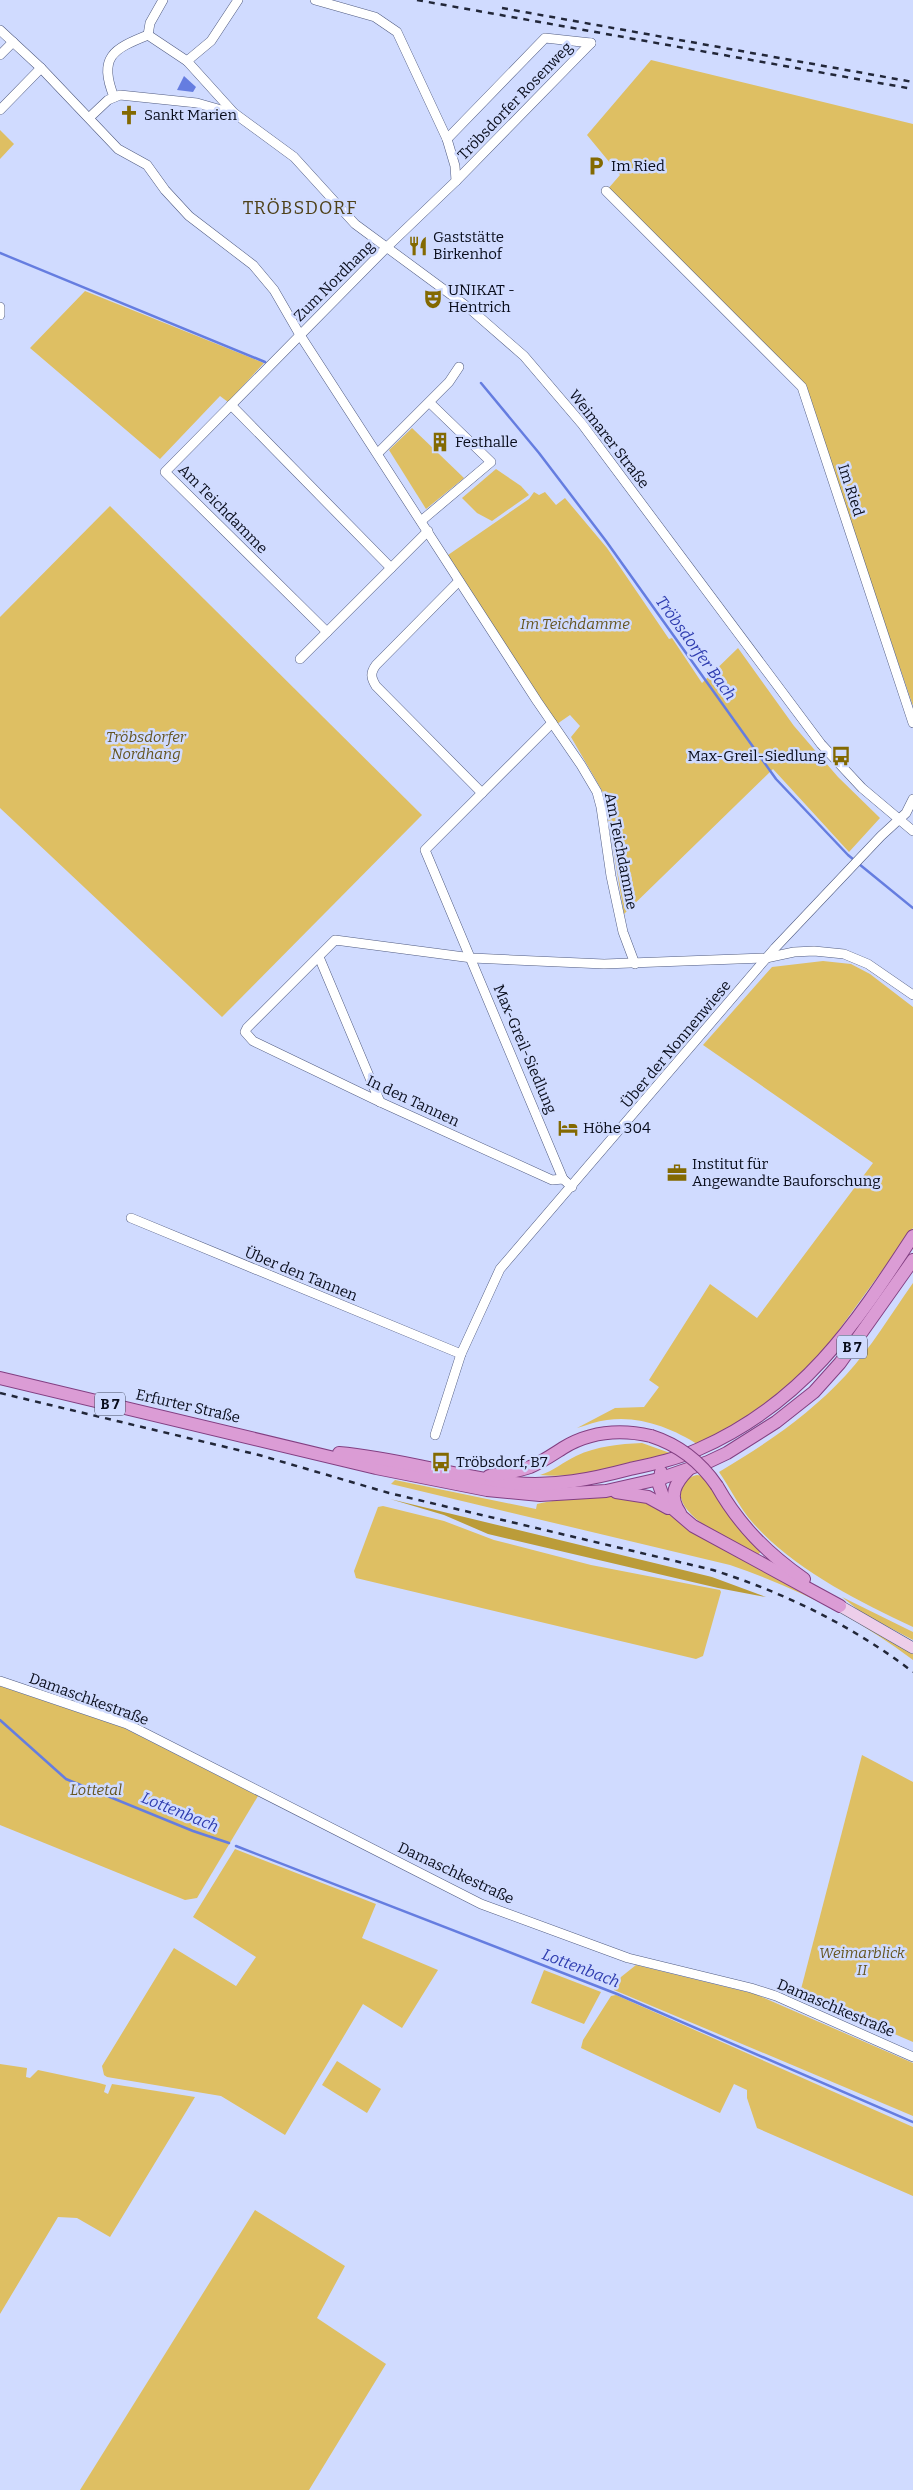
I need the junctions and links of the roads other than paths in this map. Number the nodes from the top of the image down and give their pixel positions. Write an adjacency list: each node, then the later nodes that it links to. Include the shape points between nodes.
1 (163, 0): 6 (street, via 150,23)
2 (238, 0): 9 (street, via 211,41)
3 (315, 0): 4 (street)
4 (340, 3): 15 (street, via 375,17 397,32)
5 (0, 30): 7 (street)
6 (148, 35): 9 (street, Weimarer Straße); 11 (street, via 118,49 108,62 106,74)
7 (13, 42): 8 (street); 10 (street)
8 (0, 55)
9 (188, 61): 13 (street, Weimarer Straße)
10 (41, 68): 12 (street); 14 (street)
11 (114, 97): 13 (street, Weimarer Straße, via 197,103); 14 (street)
12 (0, 110)
13 (234, 113): 18 (street, Weimarer Straße, via 294,157 350,219)
14 (90, 117): 21 (street, via 118,149 147,165 189,216 253,265 274,290)
15 (447, 139): 16 (street); 16 (street, Tröbsdorfer Rosenweg, via 545,38 591,44)
16 (456, 181): 18 (street, Zum Nordhang)
17 (606, 191): 33 (street, Im Ried, via 802,387)
18 (387, 247): 21 (street, Zum Nordhang); 36 (street, Weimarer Straße, via 492,326 552,387 640,500 796,713 862,788)
19 (0, 307): 20 (street)
20 (0, 315)
21 (300, 335): 24 (street, Am Teichdamme); 25 (street, Am Teichdamme)
22 (459, 367): 23 (street)
23 (430, 403): 25 (street); 26 (street, via 491,462)
24 (231, 405): 28 (street); 30 (street, Am Teichdamme, via 165,472)
25 (378, 453): 26 (street, Am Teichdamme)
26 (421, 521): 27 (street, Am Teichdamme)
27 (428, 531): 28 (street); 29 (street, Am Teichdamme)
28 (392, 568): 30 (street)
29 (459, 581): 32 (street, Am Teichdamme); 34 (street, via 376,665 372,680)
30 (327, 632): 31 (street)
31 (300, 659)
32 (552, 723): 34 (street); 41 (street, Am Teichdamme, via 597,792 621,926)
33 (913, 723)
34 (482, 792): 39 (street, Max-Greil-Siedlung, via 425,850)
35 (913, 799): 36 (street)
36 (898, 820): 37 (street, Weimarer Straße); 40 (street, Über der Nonnenwiese)
37 (913, 831)
38 (319, 957): 39 (street, Max-Greil-Siedlung, via 335,940); 43 (street, Max-Greil-Siedlung); 44 (street)
39 (472, 958): 41 (street, Max-Greil-Siedlung); 45 (street, Max-Greil-Siedlung)
40 (766, 958): 41 (street, Max-Greil-Siedlung); 42 (street, Max-Greil-Siedlung, via 814,950 844,954 868,964); 46 (street, Über der Nonnenwiese)
41 (635, 964)
42 (913, 996)
43 (245, 1032): 44 (street, In den Tannen, via 253,1041)
44 (380, 1102): 45 (street, In den Tannen, via 552,1180)
45 (563, 1179): 46 (street)
46 (572, 1187): 50 (street, Über der Nonnenwiese, via 500,1269)
47 (131, 1218): 50 (street, Über den Tannen)
48 (913, 1236): 54 (main road, B 7, via 837,1345 799,1385 748,1423 698,1450)
49 (913, 1260): 55 (main road, B 7, via 840,1363 814,1392 750,1440)
50 (461, 1354): 52 (street, Über der Nonnenwiese)
51 (0, 1378): 53 (main road, Erfurter Straße / B 7)
52 (435, 1435)
53 (309, 1450): 56 (main road, Erfurter Straße / B 7, via 371,1455); 58 (main road, Erfurter Straße / B 7, via 376,1468 487,1490 540,1495)
54 (669, 1460): 56 (main road, B 7, via 590,1480 560,1483 522,1484); 57 (main road)
55 (690, 1468): 57 (main road, B 7); 59 (main road, via 674,1489 677,1509)
56 (480, 1478): 60 (main road, B 7, bridge, via 530,1467 574,1441 589,1436 606,1432 651,1436 682,1450 697,1462 756,1540)
57 (659, 1479): 58 (main road, B 7); 59 (main road, via 665,1502)
58 (606, 1491): 59 (main road, via 648,1497)
59 (685, 1519): 60 (main road)
60 (840, 1606): 61 (street)
61 (913, 1648)
62 (0, 1681): 63 (street, Damaschkestraße, via 127,1724 481,1904 628,1958 759,1990)
63 (913, 2056)

